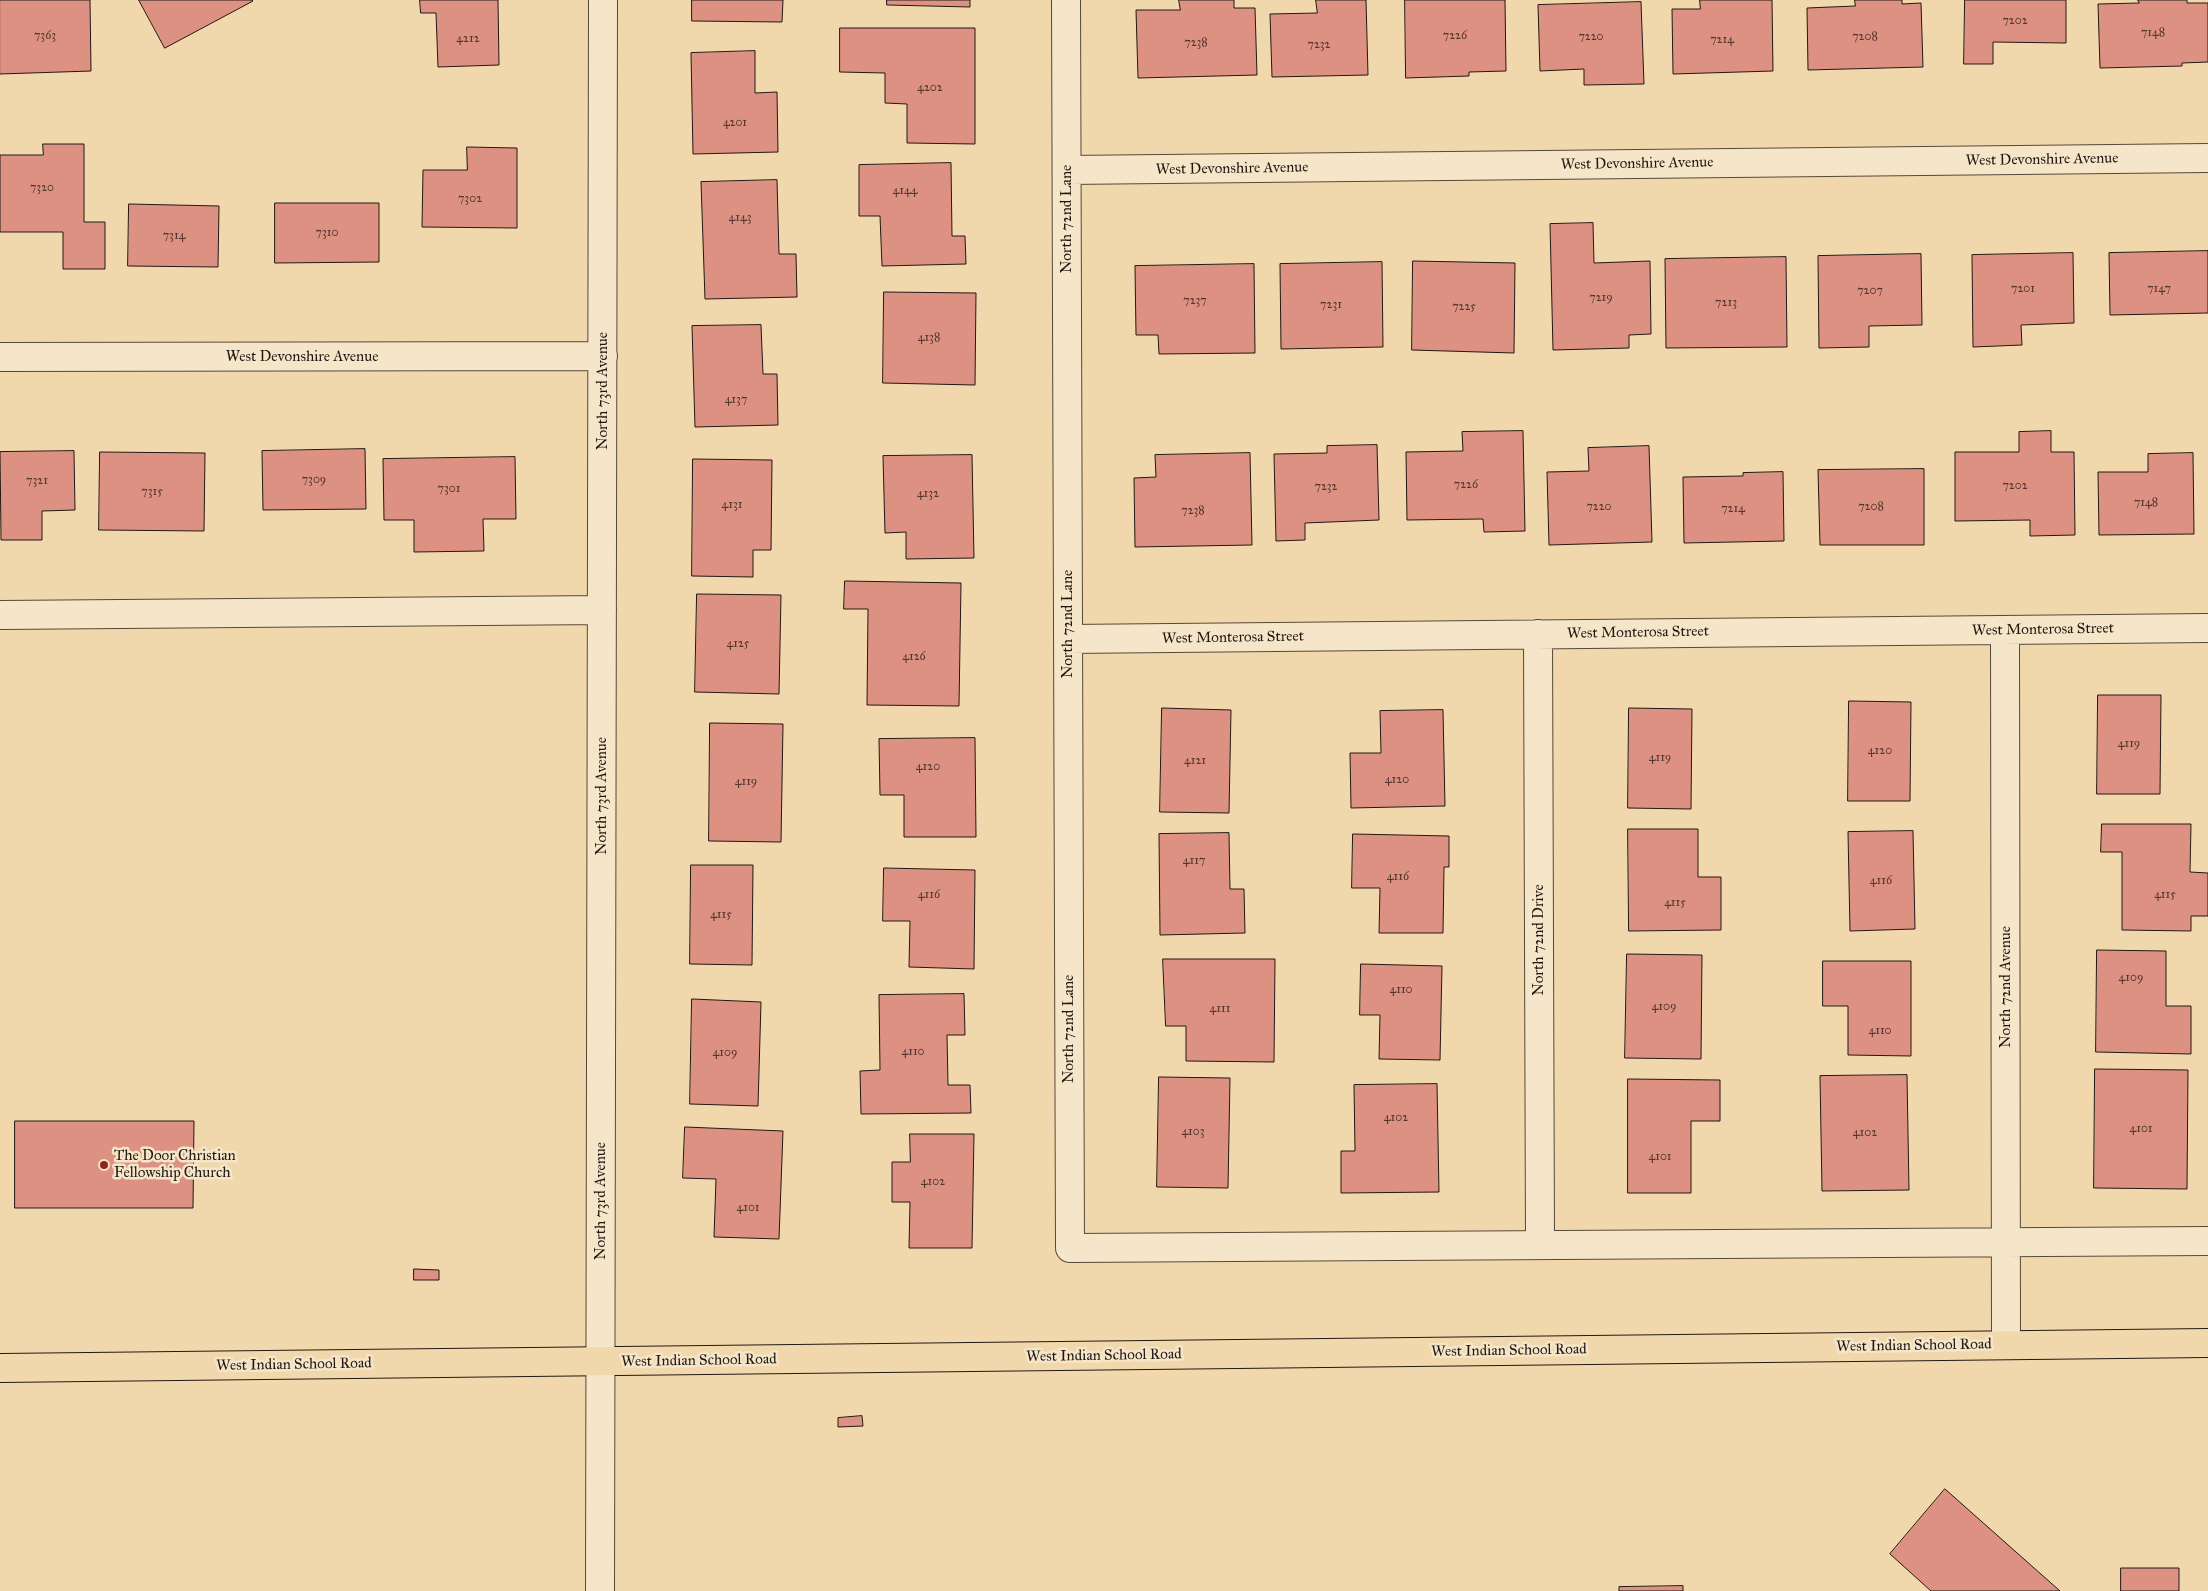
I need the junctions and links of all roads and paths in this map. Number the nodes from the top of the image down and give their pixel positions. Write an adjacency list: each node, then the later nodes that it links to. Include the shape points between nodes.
1 (603, 0): 5 (street, North 73rd Avenue)
2 (1066, 0): 4 (street, North 72nd Lane)
3 (2208, 158): 4 (street, West Devonshire Avenue)
4 (1067, 170): 12 (street, North 72nd Lane)
5 (603, 356): 6 (street, West Devonshire Avenue); 7 (street, North 73rd Avenue)
6 (0, 357)
7 (602, 610): 8 (street); 18 (street, North 73rd Avenue)
8 (0, 615)
9 (2208, 628): 10 (street, West Monterosa Street)
10 (2005, 630): 11 (street, West Monterosa Street); 14 (street, North 72nd Avenue)
11 (1538, 634): 12 (street, West Monterosa Street); 15 (street, North 72nd Drive)
12 (1068, 639): 15 (street, North 72nd Lane, via 1070,1248)
13 (2208, 1241): 14 (street)
14 (2007, 1242): 15 (street); 17 (street, North 72nd Avenue)
15 (1540, 1245)
16 (2208, 1343): 17 (main road, West Indian School Road)
17 (2006, 1344): 18 (main road, West Indian School Road)
18 (600, 1362): 19 (main road, West Indian School Road); 20 (street, North 73rd Avenue)
19 (0, 1368)
20 (600, 1591)

